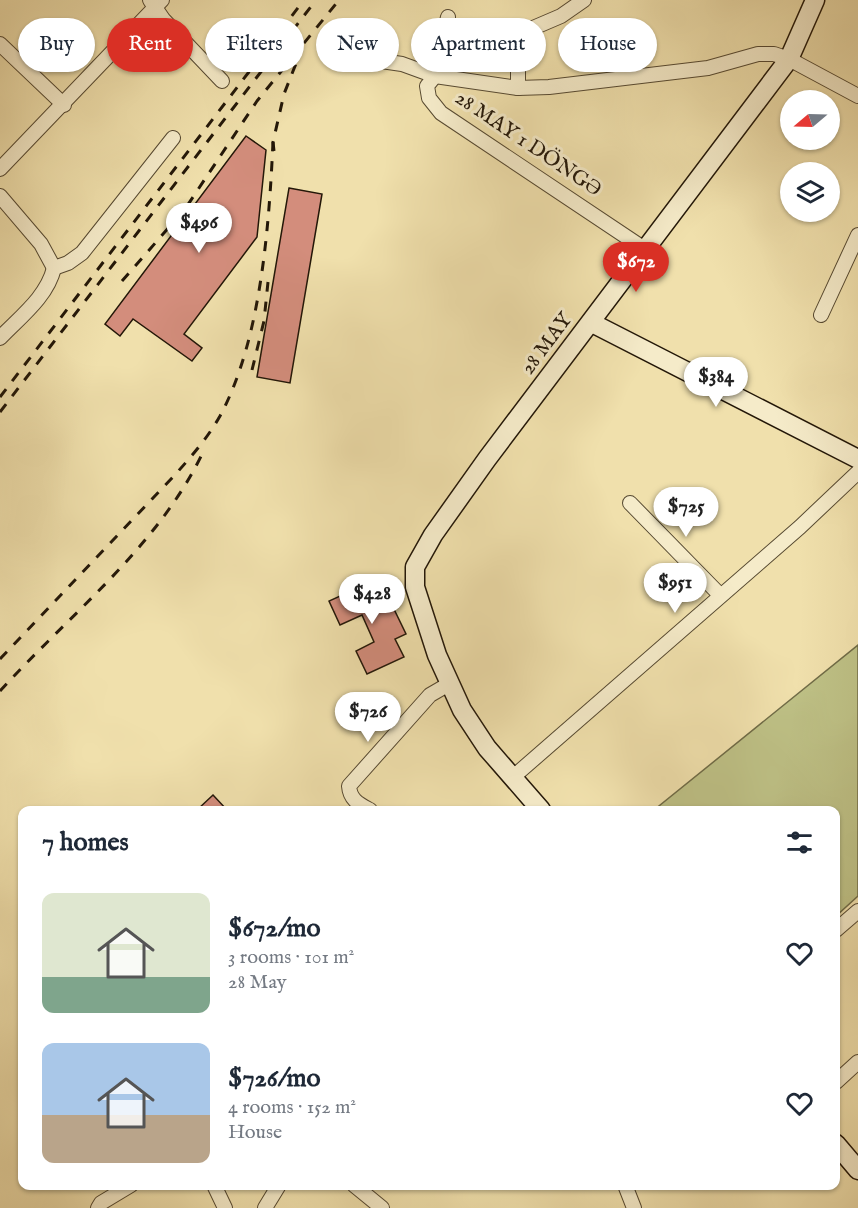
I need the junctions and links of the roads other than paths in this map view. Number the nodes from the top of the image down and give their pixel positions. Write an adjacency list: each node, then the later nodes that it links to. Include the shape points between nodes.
1 (584, 0): 10 (street, via 561,16 526,31 518,41)
2 (814, 0): 6 (main road, 28 MAY)
3 (156, 2): 9 (street, via 163,19); 12 (street)
4 (448, 17): 8 (street, 28 MAY 1 DÖNGƏ)
5 (0, 44): 12 (street)
6 (789, 59): 10 (street, via 758,54 708,68); 11 (street); 17 (main road, 28 MAY)
7 (399, 64): 8 (street)
8 (435, 76): 10 (street); 17 (street, 28 MAY 1 DÖNGƏ, via 428,86 429,98 441,112)
9 (222, 81)
10 (518, 88)
11 (858, 96)
12 (64, 105): 14 (street)
13 (173, 138): 18 (street, via 82,253)
14 (0, 169)
15 (0, 196): 18 (street, via 41,244)
16 (858, 235): 19 (street)
17 (646, 250): 20 (main road, 28 MAY)
18 (54, 268): 21 (street, via 43,293)
19 (821, 315)
20 (592, 323): 22 (main road); 26 (main road, 28 MAY, via 481,469 415,567 415,587)
21 (0, 338)
22 (858, 459)
23 (858, 472): 25 (street)
24 (630, 503): 25 (street)
25 (720, 595): 27 (street)
26 (449, 684): 27 (main road, via 475,731); 28 (street, via 430,695 349,786 349,794)
27 (512, 778): 29 (main road)
28 (363, 806)
29 (537, 806)
30 (858, 911): 31 (street)
31 (840, 927)
32 (858, 1062): 33 (street)
33 (840, 1078)
34 (840, 1148): 35 (main road)
35 (856, 1163)
36 (123, 1190): 41 (street)
37 (216, 1190): 42 (street)
38 (276, 1190): 43 (street)
39 (365, 1190): 44 (street)
40 (627, 1190): 45 (street)
41 (98, 1208)
42 (225, 1208)
43 (265, 1208)
44 (382, 1208)
45 (634, 1208)

